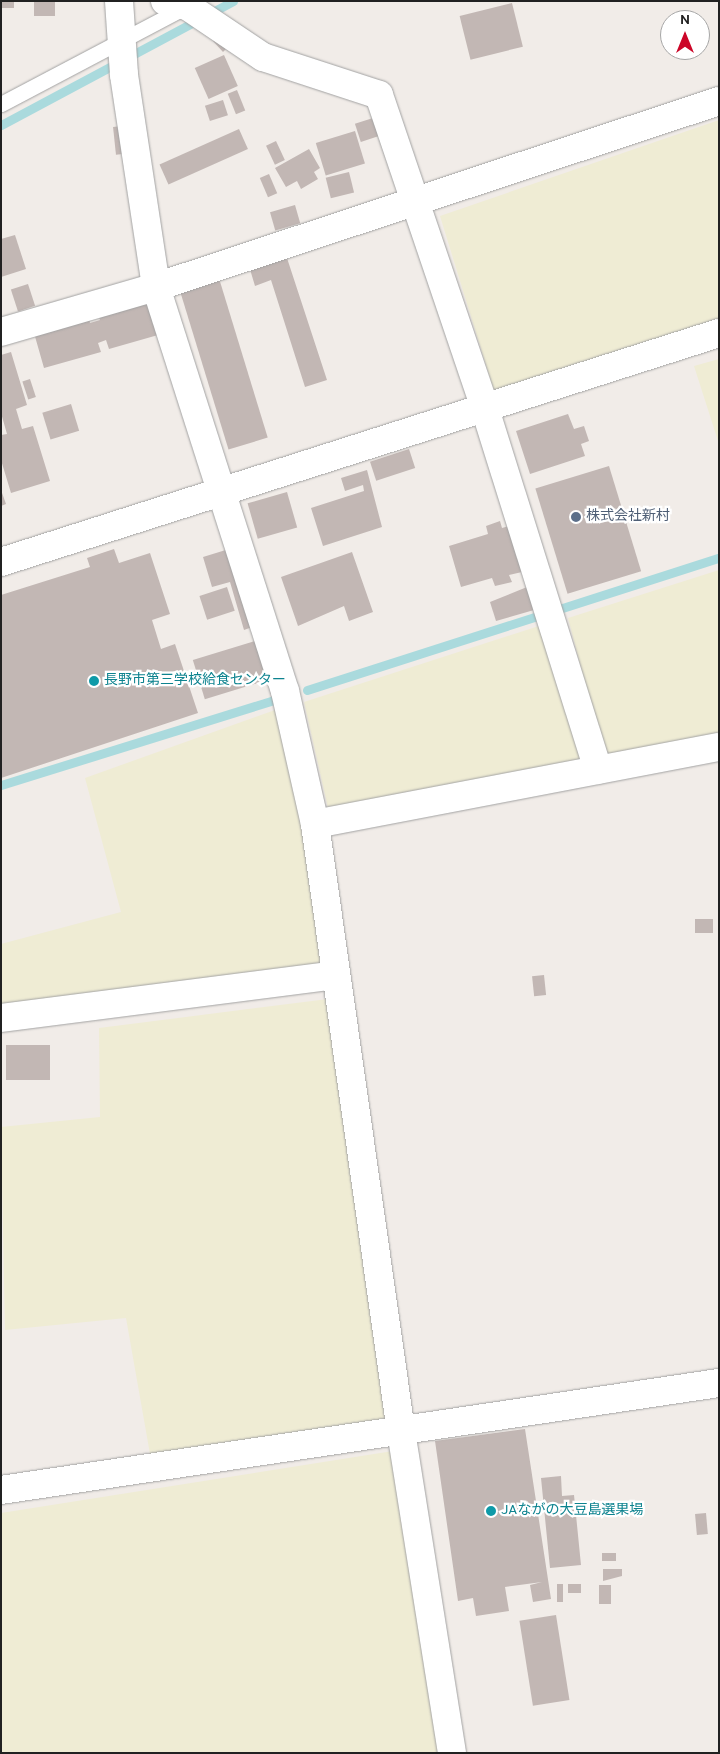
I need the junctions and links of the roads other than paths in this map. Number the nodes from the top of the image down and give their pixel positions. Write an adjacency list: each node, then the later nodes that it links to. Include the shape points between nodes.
1 (119, 1): 3 (street)
2 (192, 9): 3 (lane); 6 (street, via 263,58 379,95)
3 (122, 57): 5 (lane); 7 (street)
4 (719, 101): 6 (street)
5 (1, 104)
6 (412, 199): 7 (street); 10 (street)
7 (156, 287): 8 (street); 11 (street)
8 (1, 332)
9 (719, 333): 10 (street)
10 (485, 409): 11 (street); 14 (street)
11 (219, 493): 12 (street); 15 (street, via 285,691)
12 (1, 562)
13 (719, 747): 14 (street)
14 (598, 770): 15 (street)
15 (315, 824): 16 (street)
16 (335, 975): 17 (street); 19 (street)
17 (1, 1018)
18 (719, 1384): 19 (street)
19 (400, 1431): 20 (street); 21 (street)
20 (1, 1490)
21 (452, 1753)

